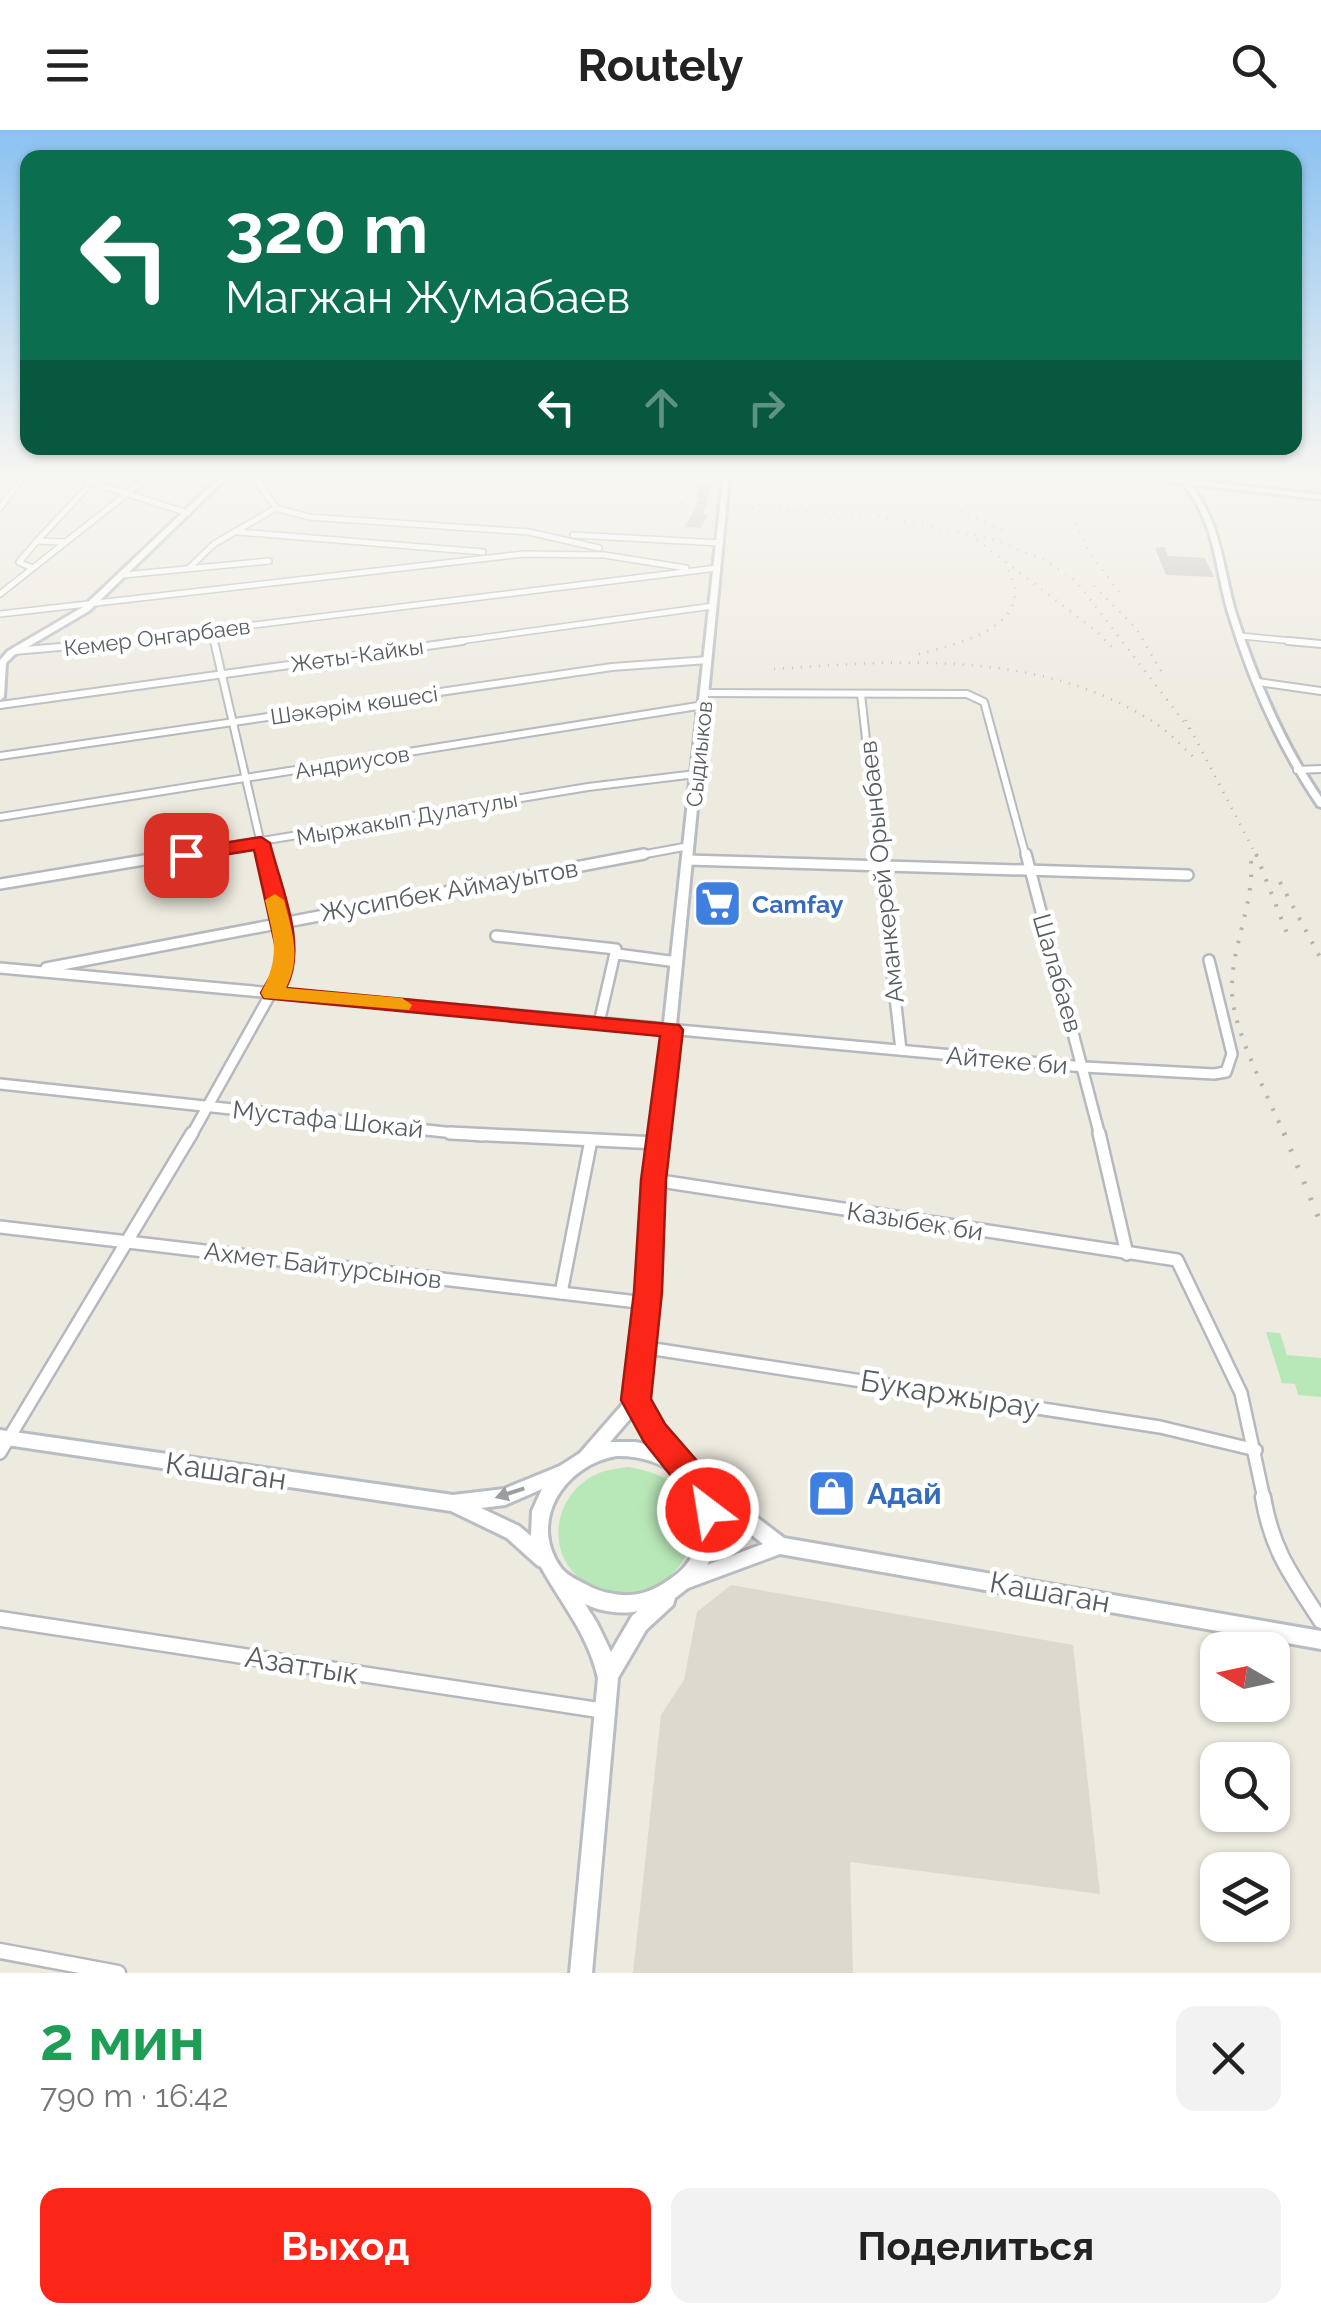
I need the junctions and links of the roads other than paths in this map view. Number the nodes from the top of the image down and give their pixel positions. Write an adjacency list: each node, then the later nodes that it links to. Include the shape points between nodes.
1 (23, 564): 10 (street)
2 (37, 564): 10 (street)
3 (135, 564): 14 (street)
4 (193, 564): 11 (street)
5 (235, 564): 11 (street)
6 (430, 564): 17 (street)
7 (665, 564): 13 (street)
8 (717, 564): 12 (street, Сыдиыков)
9 (1221, 564): 20 (street)
10 (32, 568): 15 (street)
11 (189, 568): 14 (street)
12 (717, 568): 13 (street, Кемер Онгарбаев); 16 (street, Сыдиыков)
13 (694, 570): 19 (street, Кемер Онгарбаев)
14 (123, 575): 17 (street)
15 (0, 594)
16 (714, 606): 23 (street, Сыдиыков); 24 (street, Жеты-Кайкы)
17 (86, 609): 18 (street); 22 (street)
18 (0, 614)
19 (211, 630): 22 (street, Кемер Онгарбаев); 24 (street)
20 (1240, 636): 21 (street); 25 (street)
21 (1321, 644)
22 (14, 651): 30 (street, via 2,663)
23 (708, 660): 27 (street, Сыдиыков); 32 (street, Шәкәрім көшесі)
24 (220, 674): 30 (street, Жеты-Кайкы); 32 (street)
25 (1258, 682): 26 (street); 35 (street)
26 (1321, 691)
27 (706, 693): 28 (street); 31 (street, Сыдиыков)
28 (862, 694): 29 (street); 43 (street, Аманкерей Орынбаев)
29 (978, 696): 44 (street, Шалабаев)
30 (0, 701)
31 (704, 705): 36 (street, Сыдиыков); 37 (street, Андриусов)
32 (233, 723): 33 (street, Шәкәрім көшесі); 37 (street)
33 (0, 756)
34 (1321, 769): 35 (street)
35 (1297, 770): 38 (street)
36 (696, 774): 40 (street, Мыржакып Дулатулы); 41 (street, Сыдиыков)
37 (246, 779): 39 (street, Андриусов); 40 (street)
38 (1321, 804)
39 (0, 817)
40 (261, 843): 46 (street, Мыржакып Дулатулы); 47 (street)
41 (688, 846): 42 (street, Сыдиыков); 47 (street, Жусипбек Аймауытов)
42 (687, 860): 43 (street); 51 (street, Сыдиыков)
43 (880, 864): 44 (street); 57 (street, Аманкерей Орынбаев)
44 (1030, 870): 45 (street); 58 (street, Шалабаев)
45 (1188, 875)
46 (0, 884)
47 (280, 921): 53 (street, Жусипбек Аймауытов); 54 (street, via 284,970)
48 (496, 936): 49 (street, via 608,945)
49 (617, 954): 51 (street); 55 (street)
50 (1209, 960): 58 (street, Айтеке би, via 1232,1054 1226,1072)
51 (677, 962): 56 (street, Сыдиыков)
52 (0, 968): 53 (street, Айтеке би)
53 (34, 971): 54 (street, Айтеке би)
54 (272, 993): 55 (street, Айтеке би); 60 (street)
55 (599, 1023): 56 (street, Айтеке би)
56 (672, 1030): 57 (street, Айтеке би); 62 (street, Сыдиыков)
57 (900, 1050): 58 (street, Айтеке би)
58 (1084, 1067): 66 (street, Шалабаев)
59 (0, 1084): 60 (street, Мустафа Шокай)
60 (209, 1106): 61 (street, Мустафа Шокай, via 468,1135); 65 (street)
61 (591, 1140): 62 (street, Мустафа Шокай); 67 (street)
62 (658, 1142): 63 (street, Сыдиыков)
63 (654, 1180): 66 (street, Казыбек би); 68 (street, Сыдиыков)
64 (0, 1228): 65 (street, Ахмет Байтурсынов)
65 (128, 1243): 67 (street, Ахмет Байтурсынов); 71 (street)
66 (1127, 1254): 72 (street, Казыбек би, via 1177,1260 1242,1393)
67 (561, 1293): 68 (street, Ахмет Байтурсынов)
68 (646, 1303): 69 (street, Сыдиыков)
69 (642, 1347): 70 (street, Сыдиыков); 72 (street, Букаржырау, via 1160,1427)
70 (636, 1400): 73 (street); 74 (street)
71 (3, 1443): 76 (street, Кашаган)
72 (1256, 1450): 81 (street, via 1269,1534)
73 (586, 1458): 74 (street, via 637,1449); 75 (street)
74 (683, 1469): 77 (street); 79 (street, via 700,1488 710,1535 702,1560)
75 (564, 1472): 76 (street, one-way to 76, via 505,1497); 78 (street, via 540,1514 539,1538)
76 (453, 1504): 78 (street, via 512,1532)
77 (780, 1546): 79 (street); 82 (street, Кашаган)
78 (552, 1570): 79 (street, via 576,1594 600,1604 653,1601); 83 (street, via 589,1624)
79 (681, 1585): 83 (street, via 639,1623)
80 (0, 1619): 84 (street, Азаттык)
81 (1321, 1620)
82 (1321, 1640)
83 (608, 1676): 84 (street)
84 (605, 1711): 87 (street)
85 (0, 1951): 86 (street)
86 (118, 1973)
87 (580, 1973)

